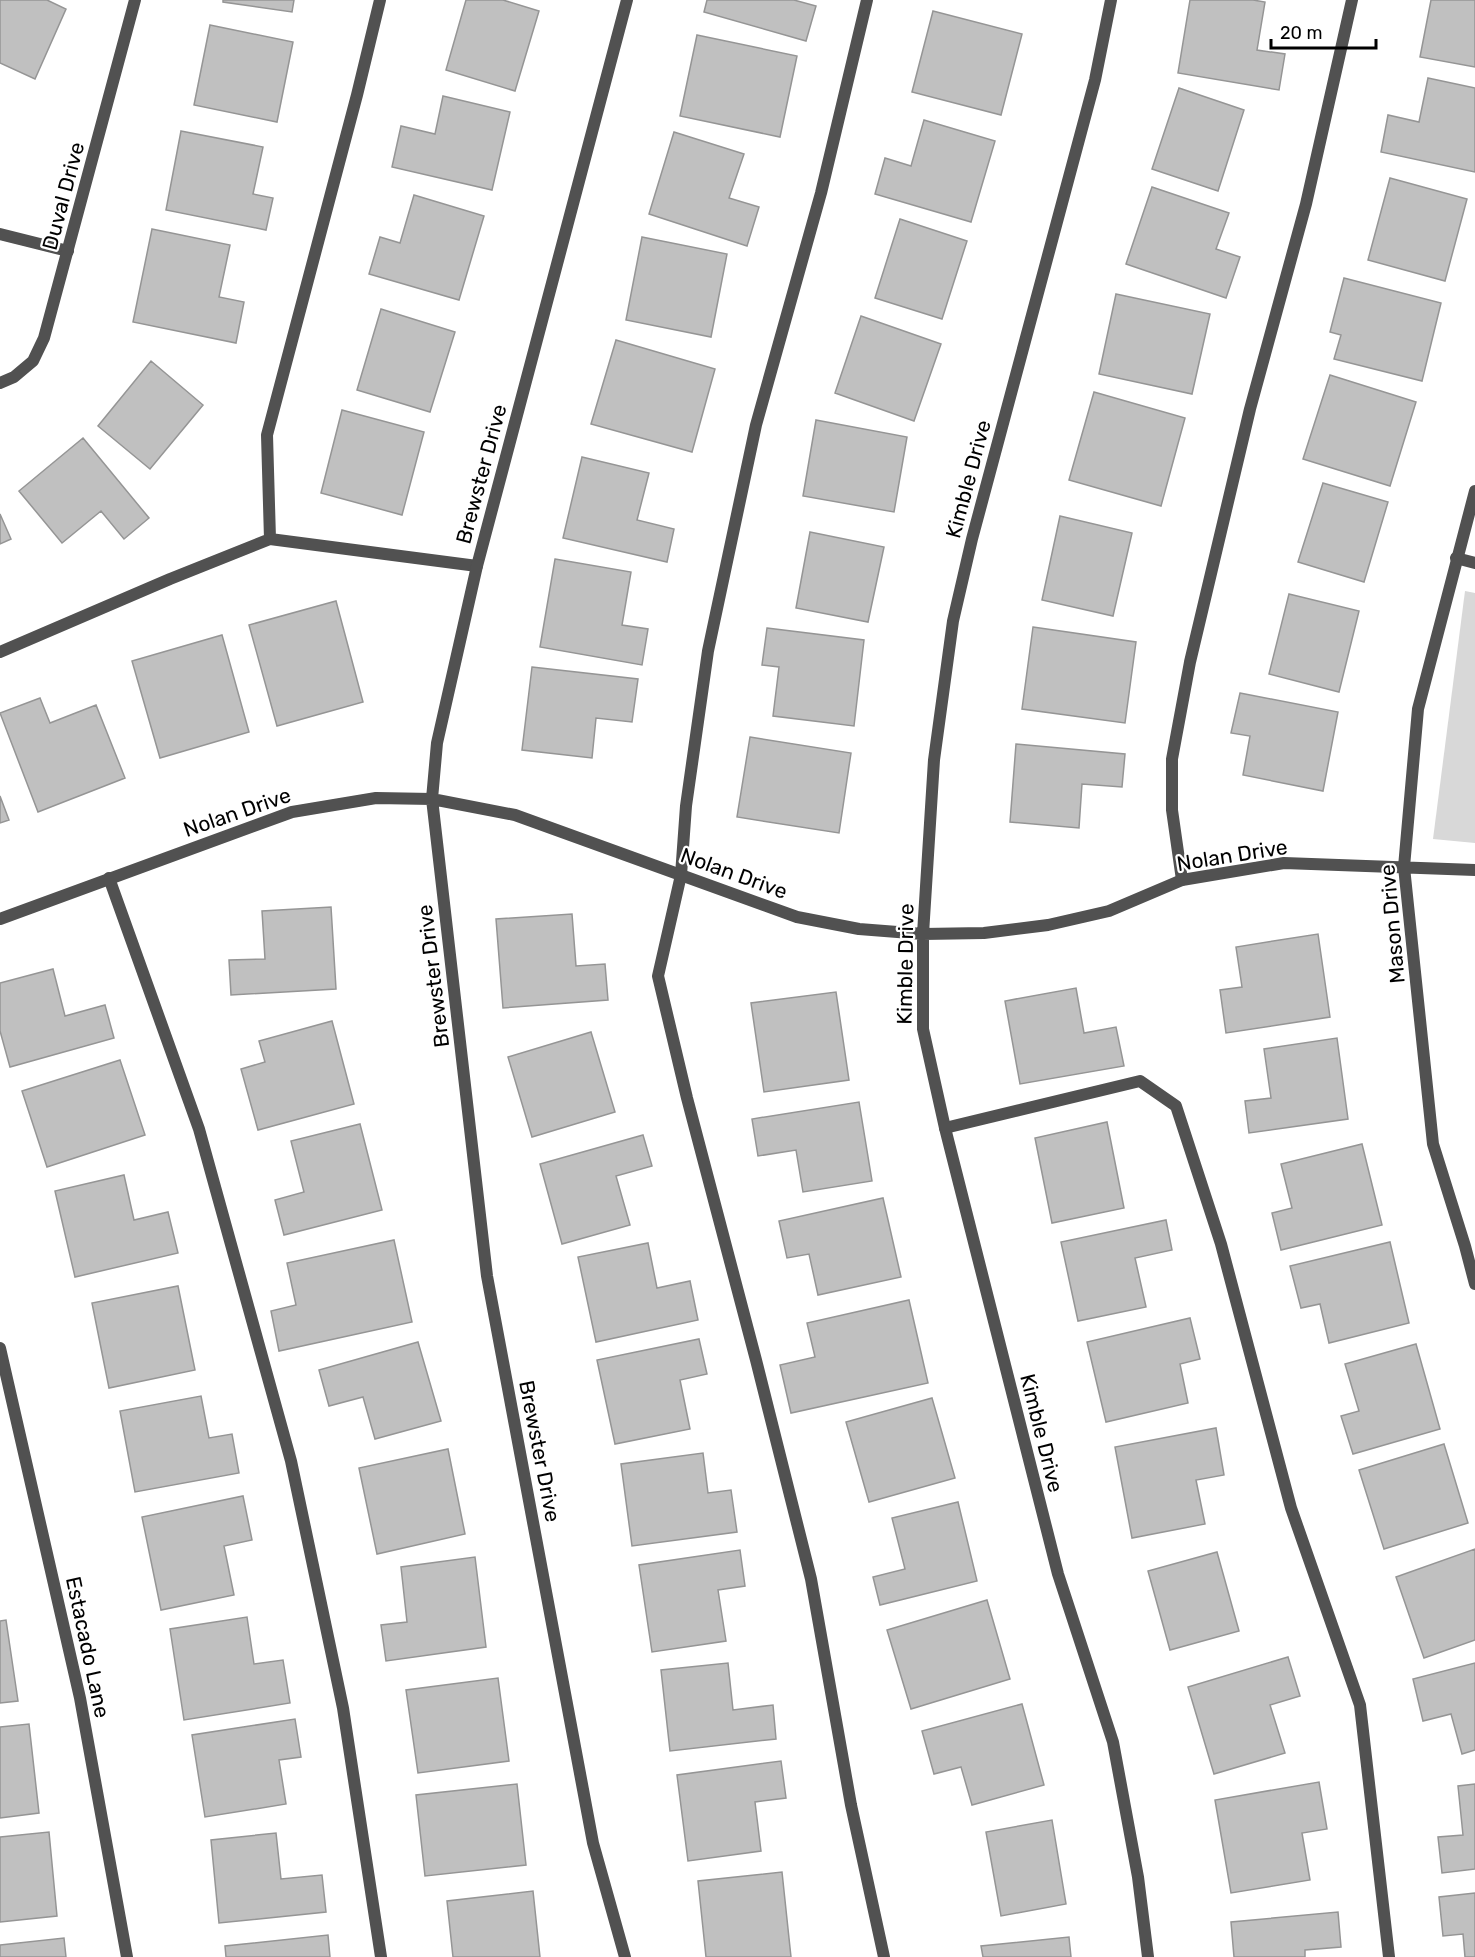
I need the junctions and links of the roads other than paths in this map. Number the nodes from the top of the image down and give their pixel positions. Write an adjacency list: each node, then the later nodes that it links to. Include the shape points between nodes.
1 (135, 0): 8 (street, Duval Drive)
2 (380, 0): 11 (street, via 267,435)
3 (627, 0): 14 (street, Brewster Drive)
4 (867, 0): 19 (street, via 821,193 753,437 708,651 686,806)
5 (1111, 0): 23 (street, Kimble Drive, via 1095,80 953,621 934,759)
6 (1352, 0): 21 (street, via 1306,204 1250,409 1190,662 1172,759 1172,810)
7 (0, 234): 8 (street)
8 (68, 251): 9 (street, Duval Drive, via 44,338 33,361)
9 (0, 383)
10 (1475, 491): 12 (street, Mason Drive)
11 (270, 539): 14 (street); 15 (street)
12 (1456, 558): 13 (street); 17 (street, Mason Drive, via 1418,709)
13 (1475, 563)
14 (477, 566): 16 (street, Brewster Drive, via 438,743)
15 (0, 652)
16 (432, 800): 19 (street, Nolan Drive, via 515,815); 20 (street, Nolan Drive, via 376,798 292,812); 29 (street, Brewster Drive, via 487,1276 593,1843)
17 (1404, 867): 18 (street, Nolan Drive); 21 (street, Nolan Drive, via 1284,863); 25 (street, Mason Drive, via 1433,1144)
18 (1475, 870)
19 (681, 875): 23 (street, Nolan Drive, via 797,916 859,929); 30 (street, via 658,976 811,1579 851,1805)
20 (109, 878): 22 (street, Nolan Drive); 28 (street, via 199,1129 291,1461 343,1708)
21 (1182, 880): 23 (street, Nolan Drive, via 1109,911 1048,925 984,933)
22 (0, 919)
23 (923, 934): 24 (street, Kimble Drive, via 923,1029)
24 (945, 1128): 31 (street, Kimble Drive, via 1058,1574 1113,1742); 32 (street, via 1140,1081 1176,1106 1221,1244 1291,1508 1360,1705)
25 (1475, 1284)
26 (0, 1348): 27 (street, Estacado Lane, via 80,1698)
27 (127, 1957)
28 (381, 1957)
29 (625, 1957)
30 (884, 1957)
31 (1148, 1957)
32 (1389, 1957)

